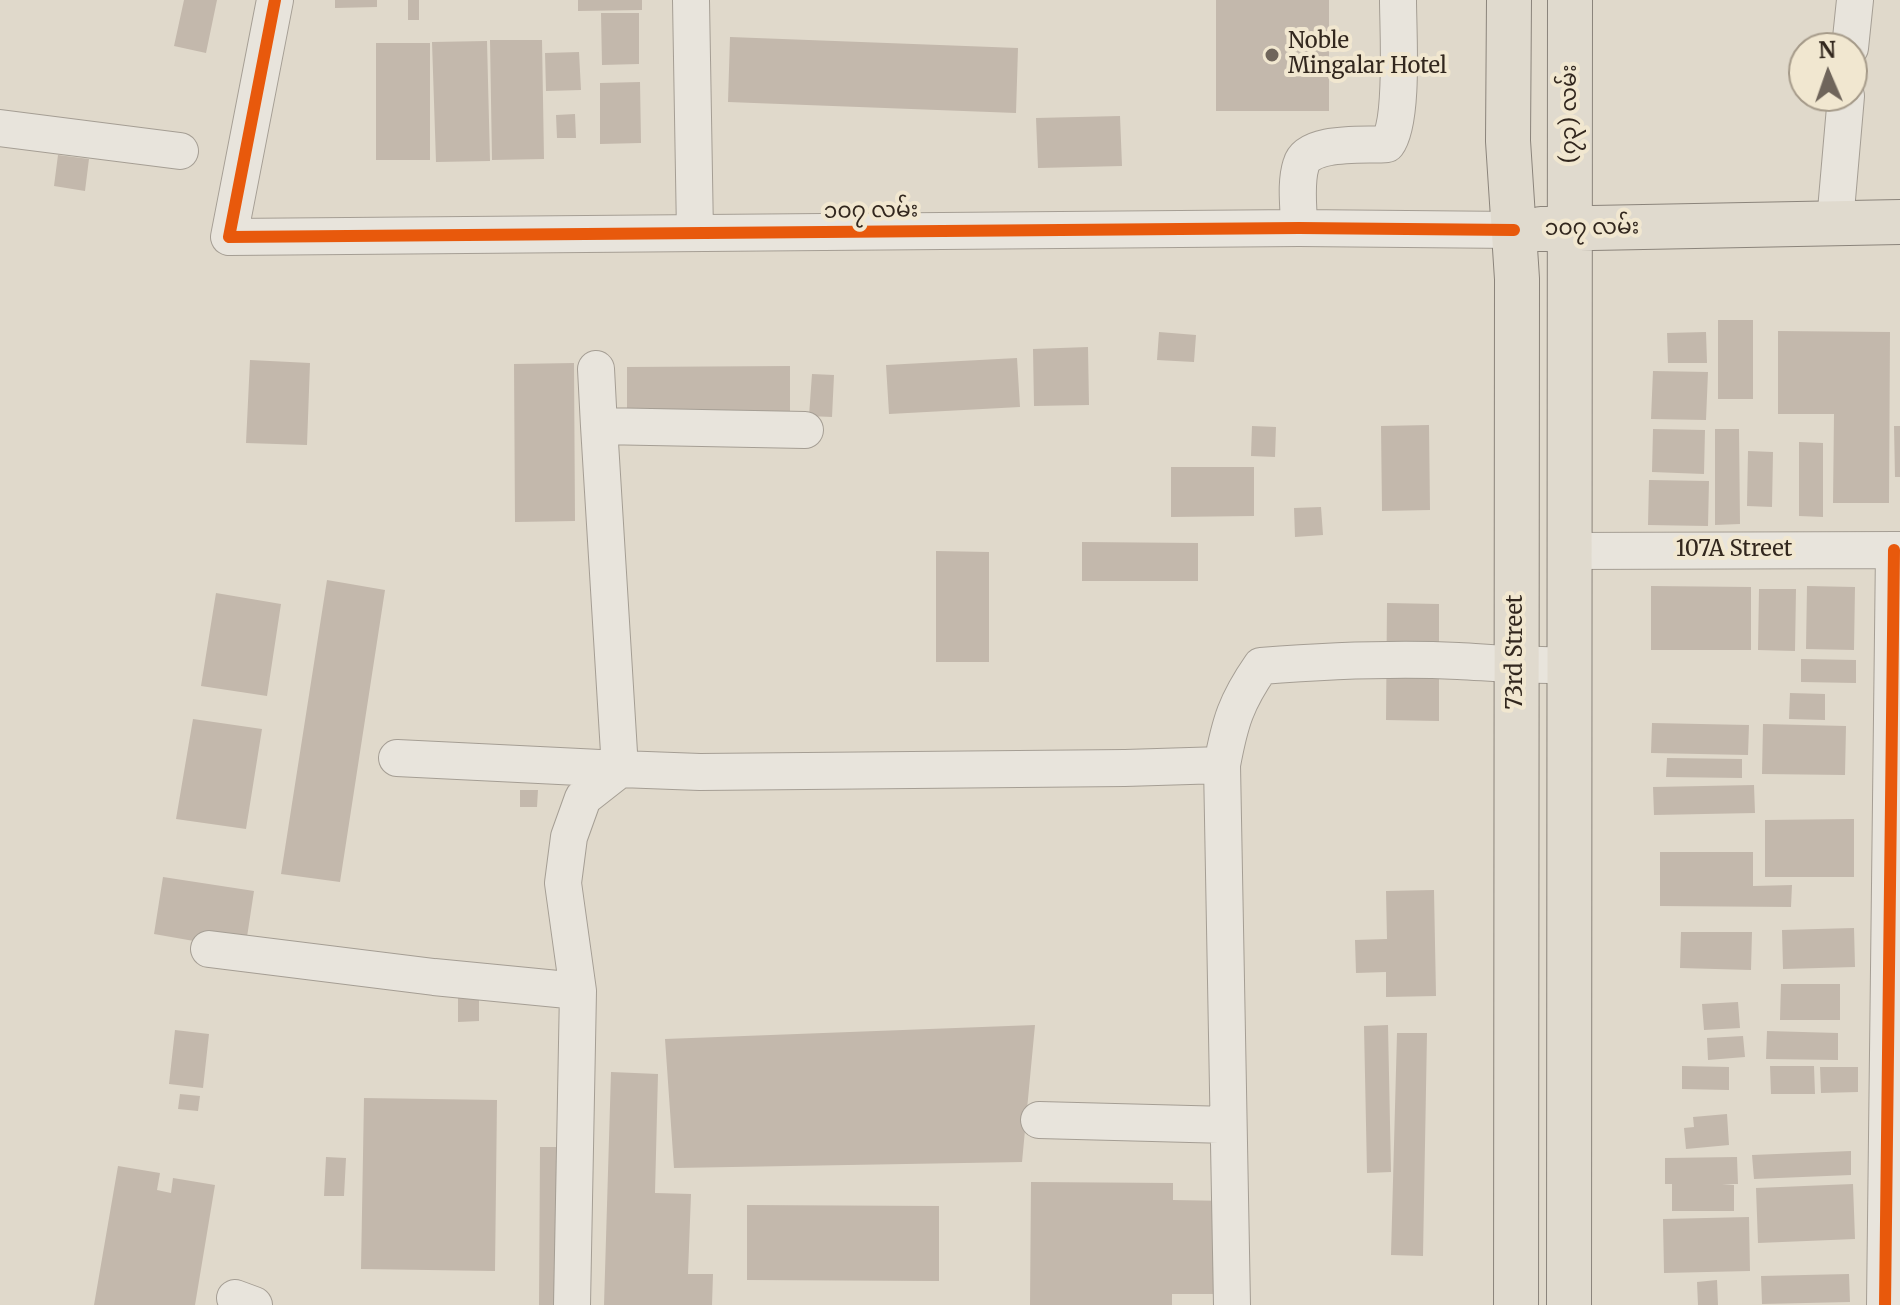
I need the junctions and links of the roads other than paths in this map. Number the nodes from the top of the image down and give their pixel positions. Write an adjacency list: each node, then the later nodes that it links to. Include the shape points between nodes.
1 (275, 0): 16 (street, ၁၀၇ လမ်း, via 229,237)
2 (691, 0): 16 (street)
3 (1398, 0): 13 (street, via 1393,136 1387,144 1323,147 1309,153 1301,161)
4 (1509, 0): 15 (main road, 73rd Street, via 1508,141)
5 (1570, 0): 14 (main road, (၇၃) လမ်း)
6 (1855, 0): 7 (street)
7 (1852, 32)
8 (1845, 112): 11 (street)
9 (0, 128): 10 (street)
10 (180, 151)
11 (1835, 222): 12 (main road, ၁၀၇ လမ်း); 14 (main road, ၁၀၇ လမ်း)
12 (1900, 222)
13 (1299, 228): 15 (street, ၁၀၇ လမ်း); 16 (street, ၁၀၇ လမ်း)
14 (1571, 229): 15 (main road, ၁၀၇ လမ်း); 21 (main road)
15 (1514, 230): 23 (main road, 73rd Street)
16 (695, 233)
17 (596, 369): 18 (street)
18 (599, 426): 19 (street); 26 (street)
19 (805, 430)
20 (1897, 550): 21 (street, 107A Street); 35 (street)
21 (1569, 551): 22 (main road)
22 (1569, 665): 23 (street); 34 (main road)
23 (1516, 666): 25 (street, via 1429,661 1261,666 1230,722); 33 (main road, 73rd Street)
24 (397, 758): 26 (street)
25 (1222, 765): 26 (street); 30 (street)
26 (620, 769): 28 (street, via 583,798 569,837 563,883)
27 (209, 949): 28 (street)
28 (578, 991): 31 (street)
29 (1039, 1120): 30 (street)
30 (1228, 1125): 32 (street)
31 (572, 1305)
32 (1232, 1305)
33 (1516, 1305)
34 (1569, 1305)
35 (1885, 1305)

